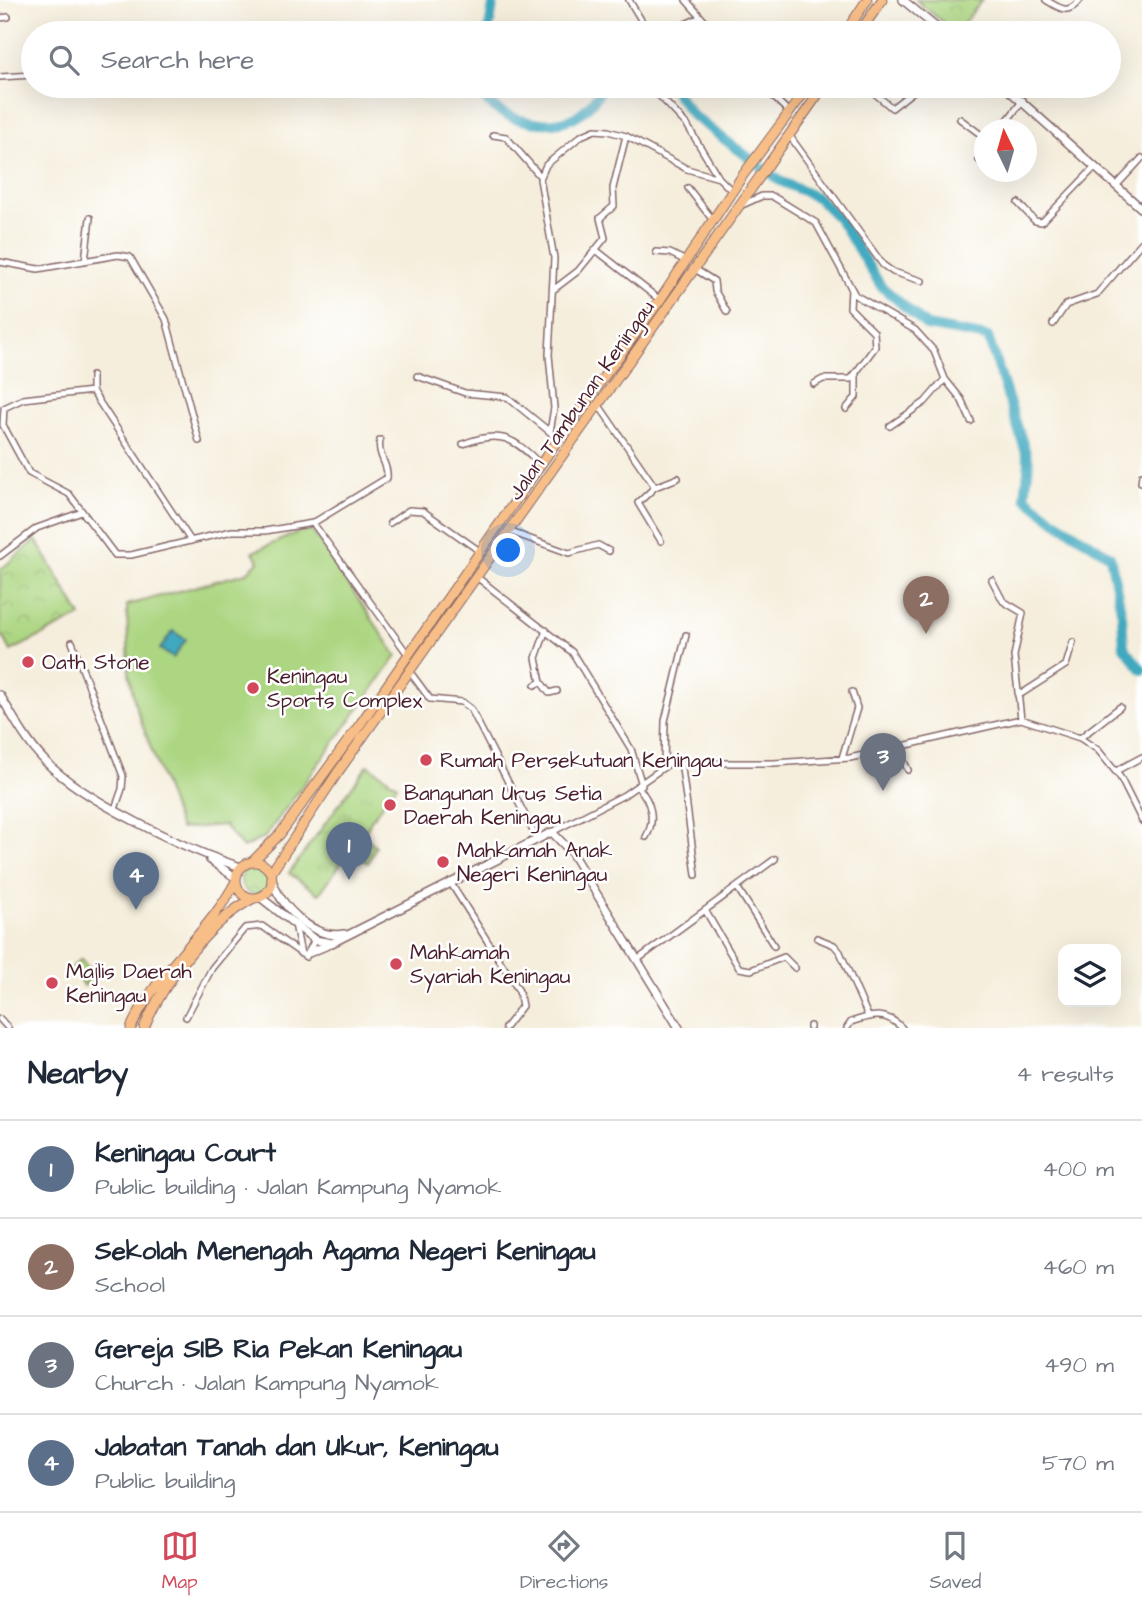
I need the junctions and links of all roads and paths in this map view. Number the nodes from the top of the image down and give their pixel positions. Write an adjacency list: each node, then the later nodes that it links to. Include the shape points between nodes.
1 (629, 0): 13 (street)
2 (686, 0): 11 (street)
3 (867, 0): 16 (main road)
4 (882, 0): 17 (main road)
5 (903, 0): 18 (street)
6 (1046, 0): 9 (street)
7 (1064, 0): 9 (street)
8 (1080, 0): 9 (street, via 1073,9)
9 (1059, 8)
10 (8, 17): 12 (street)
11 (701, 17): 14 (street); 15 (street)
12 (0, 18)
13 (642, 21)
14 (692, 21)
15 (704, 21)
16 (853, 21)
17 (867, 21)
18 (928, 21)
19 (21, 76): 20 (street)
20 (0, 77)
21 (662, 98): 39 (street, via 687,125)
22 (774, 98): 29 (street)
23 (800, 98): 29 (main road, Jalan Tambunan Keningau)
24 (815, 98): 34 (main road, Jalan Tambunan Keningau)
25 (880, 98): 26 (street, via 892,108)
26 (905, 98)
27 (1020, 98): 28 (street)
28 (1023, 100): 30 (street); 37 (street)
29 (789, 112): 42 (main road, Jalan Tambunan Keningau)
30 (1008, 119)
31 (960, 120): 32 (street)
32 (974, 130)
33 (493, 135): 38 (street, via 506,137)
34 (789, 135): 44 (main road, Jalan Tambunan Keningau); 56 (street, via 884,265)
35 (626, 136): 38 (street, via 602,130 581,136 552,157); 39 (street, via 687,169); 50 (street, via 613,188 614,206 600,218 606,235)
36 (1142, 159): 40 (street)
37 (1095, 167): 40 (street); 43 (street, via 1042,222 1035,221)
38 (540, 176): 58 (street, via 553,246)
39 (719, 178): 42 (street)
40 (1116, 186): 45 (street)
41 (688, 188): 47 (street)
42 (732, 191): 47 (main road, Jalan Tambunan Keningau)
43 (1018, 203)
44 (736, 208): 48 (main road, Jalan Tambunan Keningau); 57 (street, via 772,195 816,223)
45 (1142, 208)
46 (90, 218): 53 (street)
47 (712, 219): 52 (main road, Jalan Tambunan Keningau)
48 (728, 219): 52 (main road, via 718,223); 55 (main road, Jalan Tambunan Keningau)
49 (1142, 242): 61 (street, via 1097,294 1066,305)
50 (596, 250): 58 (street); 59 (street)
51 (656, 252): 52 (street)
52 (687, 258): 59 (main road, Jalan Tambunan Keningau)
53 (85, 261): 54 (street, via 34,270); 74 (street, via 118,255 132,259 166,320)
54 (0, 262)
55 (695, 269): 60 (street, via 713,281); 68 (main road, Jalan Tambunan Keningau)
56 (922, 281)
57 (852, 289): 62 (street, via 850,308 876,338); 65 (street, via 862,300 915,330 934,351)
58 (553, 290): 72 (street)
59 (660, 300): 75 (main road, Jalan Tambunan Keningau)
60 (727, 312)
61 (1053, 324)
62 (856, 375): 66 (street); 69 (street, via 856,397)
63 (92, 376): 67 (street)
64 (418, 376): 72 (street, via 465,393 507,397)
65 (945, 379): 70 (street); 71 (street, via 925,402)
66 (814, 384)
67 (92, 391): 82 (street, via 23,399 2,413 7,434 29,473 69,494); 86 (street)
68 (598, 404): 81 (street); 85 (main road, Jalan Tambunan Keningau)
69 (846, 409)
70 (971, 421)
71 (890, 426)
72 (550, 432): 75 (street)
73 (380, 440): 83 (street, via 379,455 387,478)
74 (199, 441)
75 (557, 441): 77 (main road, Jalan Tambunan Keningau)
76 (463, 444): 77 (street, via 487,437 510,439)
77 (541, 464): 89 (main road, Jalan Tambunan Keningau)
78 (1142, 475): 80 (street)
79 (678, 478): 81 (street)
80 (1141, 482)
81 (655, 487): 87 (street, via 638,503)
82 (82, 512): 86 (street, via 117,557); 90 (street, via 37,528)
83 (313, 523): 86 (street, via 232,531); 97 (street)
84 (390, 523): 89 (street, via 409,510 423,511)
85 (511, 531): 88 (street, via 569,553 598,545); 91 (main road, Jalan Tambunan Keningau)
86 (191, 541)
87 (661, 541)
88 (609, 551)
89 (481, 552): 97 (main road, Jalan Tambunan Keningau)
90 (0, 556)
91 (478, 578): 93 (street); 98 (main road, Jalan Tambunan Keningau)
92 (992, 580): 102 (street, via 1003,601 1023,613 1014,647)
93 (546, 630): 99 (street, via 536,658 538,684 549,693); 116 (street, via 572,652 589,678 631,749)
94 (686, 635): 112 (street, via 665,721)
95 (72, 642): 118 (street, via 124,783)
96 (1073, 642): 102 (street, via 1066,665)
97 (409, 656): 126 (main road, Jalan Tambunan Keningau, via 280,834)
98 (409, 671): 123 (street, via 428,698 462,702 471,709); 129 (main road, Jalan Tambunan Keningau)
99 (556, 691)
100 (852, 692): 110 (street, via 857,708)
101 (0, 695): 103 (street)
102 (1018, 696): 105 (street)
103 (3, 707): 118 (street, via 44,761 81,790)
104 (1120, 707): 106 (street)
105 (1021, 719): 106 (street); 107 (street)
106 (1080, 738): 114 (street, via 1098,750)
107 (898, 749): 108 (street); 113 (street)
108 (878, 753): 110 (street); 115 (street)
109 (1142, 757): 114 (street)
110 (842, 758): 111 (street, via 753,764)
111 (681, 761): 112 (street); 128 (street)
112 (664, 765): 116 (street)
113 (908, 770)
114 (1116, 772): 119 (street)
115 (880, 776)
116 (640, 786): 121 (street); 122 (street, via 652,821)
117 (1142, 807): 119 (street)
118 (115, 808): 124 (street)
119 (1136, 811): 120 (street)
120 (1142, 821)
121 (552, 832): 123 (street); 145 (street, via 571,852)
122 (646, 837)
123 (537, 839): 131 (street)
124 (201, 854): 127 (street); 130 (street)
125 (775, 859): 132 (street)
126 (251, 862): 127 (main road); 129 (main road, via 263,864)
127 (241, 867): 130 (main road)
128 (696, 875)
129 (272, 876): 133 (main road, via 269,890); 136 (street, via 282,901)
130 (236, 879): 133 (main road, via 243,895); 151 (main road, via 220,908 156,982)
131 (450, 882): 138 (street); 153 (street, via 519,991 522,1006)
132 (737, 887): 134 (street); 143 (street)
133 (257, 898): 135 (street); 152 (main road, via 236,909 205,939 164,990)
134 (705, 910): 145 (street); 146 (street, via 739,968 751,970 784,957)
135 (295, 924): 137 (street); 140 (street)
136 (316, 929): 138 (street, via 333,935); 140 (street)
137 (296, 933): 141 (street, via 293,941); 144 (street)
138 (348, 933): 142 (street)
139 (817, 938): 147 (street, via 840,952)
140 (315, 940): 142 (street); 144 (street)
141 (284, 942): 144 (street); 148 (street, via 261,926 242,931 212,968)
142 (332, 943): 144 (street)
143 (774, 946)
144 (305, 955)
145 (637, 960): 154 (street)
146 (795, 968)
147 (868, 1016): 155 (street); 156 (street, via 885,1016)
148 (186, 1017)
149 (0, 1019): 150 (street)
150 (8, 1028)
151 (131, 1028)
152 (144, 1028)
153 (505, 1028)
154 (679, 1028)
155 (847, 1028)
156 (902, 1028)

